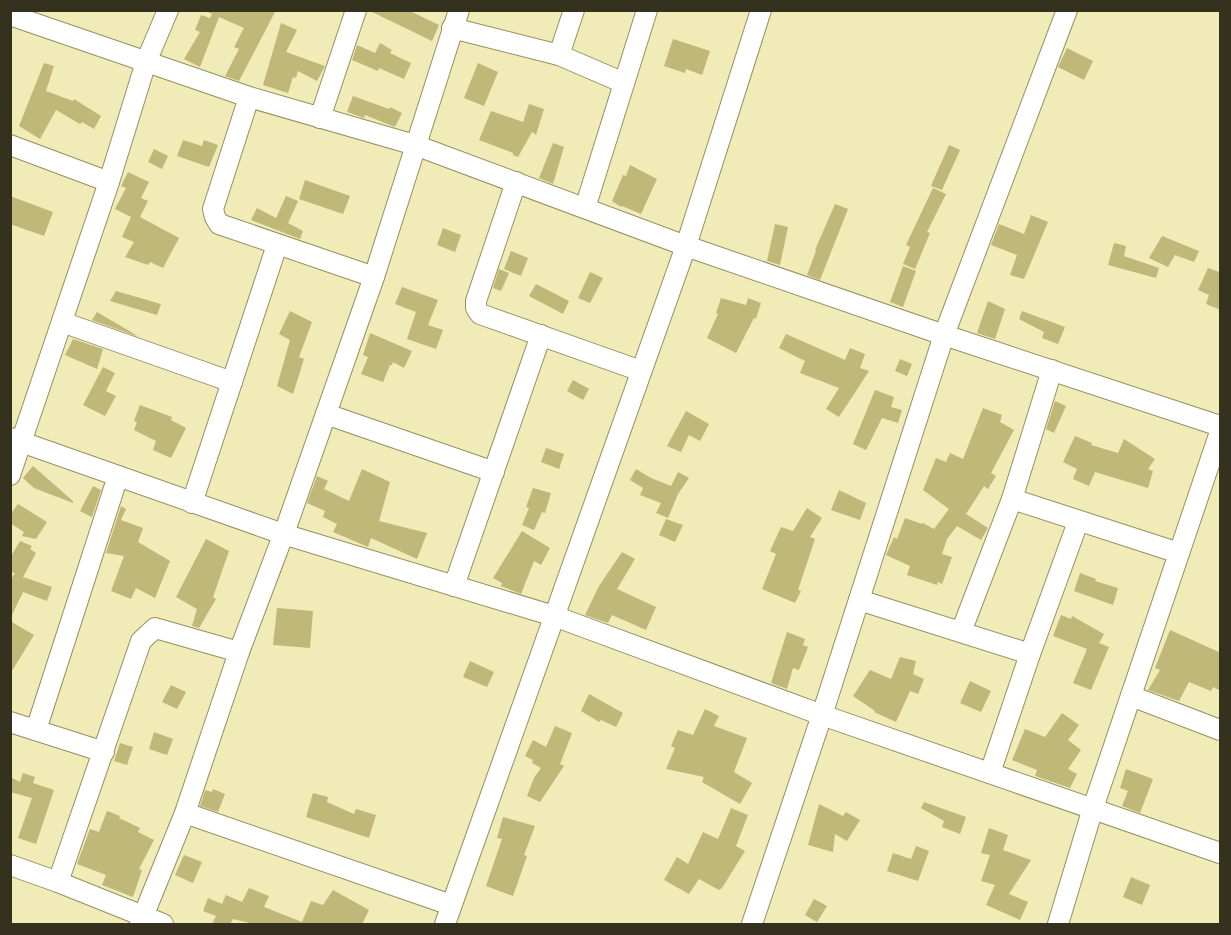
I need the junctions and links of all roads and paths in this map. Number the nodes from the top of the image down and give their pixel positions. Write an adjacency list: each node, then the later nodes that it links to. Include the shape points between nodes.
1 (168, 10): 10 (street)
2 (356, 10): 13 (street)
3 (574, 10): 9 (street)
4 (647, 10): 11 (street)
5 (761, 10): 20 (street)
6 (1066, 10): 24 (street)
7 (10, 15): 10 (street)
8 (455, 19): 9 (street); 15 (street)
9 (559, 55): 11 (street)
10 (146, 63): 12 (street); 16 (street)
11 (624, 82): 18 (street)
12 (249, 97): 13 (street); 19 (street, via 213,209 214,217 219,224)
13 (320, 118): 15 (street)
14 (10, 145): 16 (street)
15 (415, 145): 17 (street); 21 (street)
16 (109, 182): 22 (street)
17 (516, 182): 18 (street); 23 (street, via 476,308 480,314)
18 (585, 208): 20 (street)
19 (277, 245): 21 (street); 27 (street)
20 (686, 246): 24 (street); 26 (street)
21 (374, 277): 28 (street)
22 (62, 322): 27 (street); 31 (street)
23 (541, 335): 26 (street); 32 (street)
24 (944, 335): 25 (street); 41 (street)
25 (1052, 370): 29 (street); 35 (street)
26 (641, 371): 42 (street)
27 (232, 382): 36 (street)
28 (326, 414): 32 (street); 38 (street)
29 (1221, 426)
30 (1221, 432): 39 (street)
31 (16, 440): 33 (street); 34 (street)
32 (494, 472): 40 (street)
33 (10, 475)
34 (117, 476): 36 (street); 49 (street)
35 (1011, 499): 37 (street); 43 (street)
36 (192, 503): 38 (street)
37 (1078, 522): 39 (street); 45 (street)
38 (283, 534): 40 (street); 44 (street)
39 (1179, 554): 46 (street)
40 (454, 586): 42 (street)
41 (859, 600): 43 (street); 47 (street)
42 (554, 616): 47 (street); 58 (street)
43 (962, 632): 45 (street)
44 (239, 652): 51 (street, via 155,628 141,641); 54 (street)
45 (1030, 654): 52 (street)
46 (1131, 696): 50 (street); 53 (street)
47 (822, 715): 52 (street); 62 (street)
48 (10, 722): 49 (street)
49 (36, 730): 51 (street)
50 (1221, 730)
51 (104, 752): 57 (street)
52 (990, 773): 53 (street)
53 (1093, 808): 55 (street); 63 (street)
54 (184, 813): 58 (street); 59 (street)
55 (1221, 854)
56 (10, 865): 57 (street)
57 (58, 882): 59 (street)
58 (451, 905): 61 (street)
59 (140, 921): 60 (street)
60 (163, 924)
61 (445, 924)
62 (752, 924)
63 (1058, 924)

